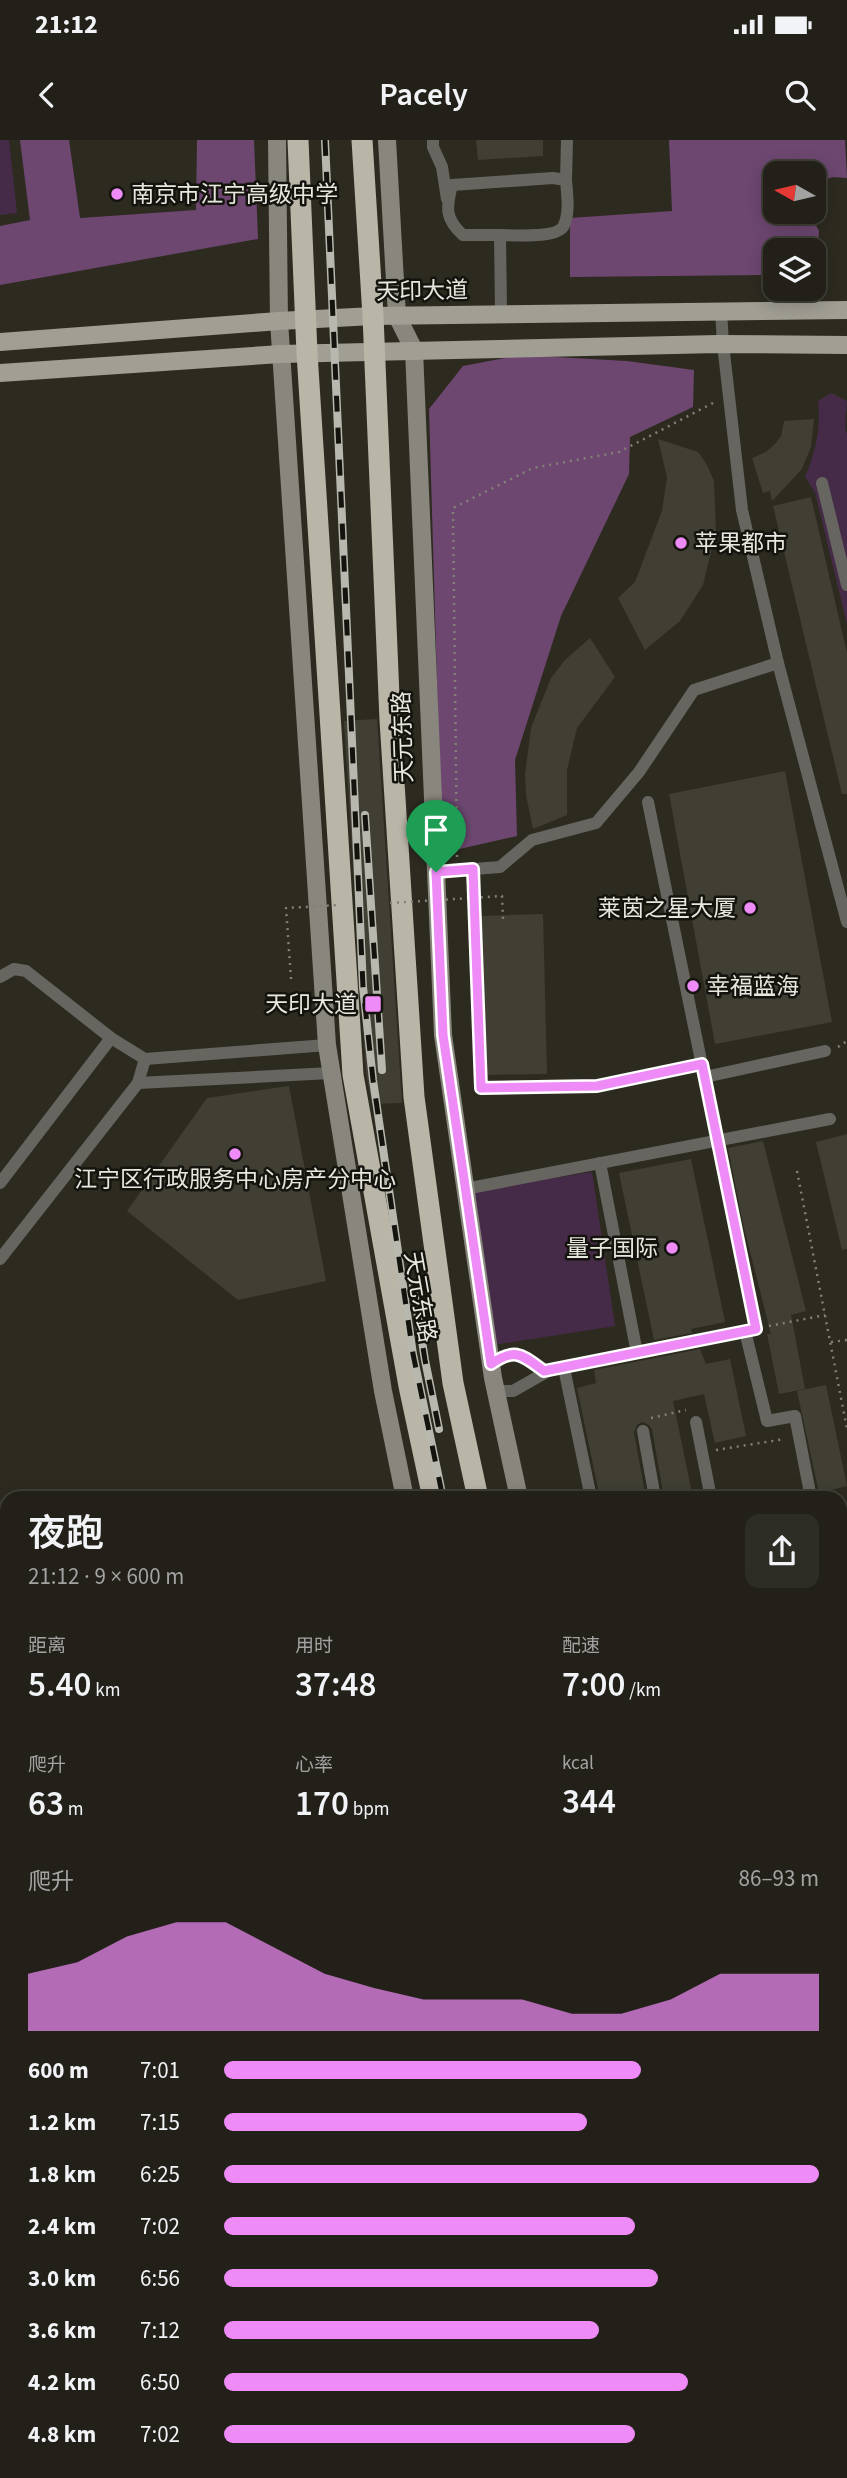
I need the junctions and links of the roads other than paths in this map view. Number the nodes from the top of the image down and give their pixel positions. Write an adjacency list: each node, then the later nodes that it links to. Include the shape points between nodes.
1 (277, 140): 16 (street)
2 (298, 140): 15 (highway, 天元东路)
3 (362, 140): 13 (highway, 天元东路)
4 (387, 140): 14 (street, 天元东路)
5 (433, 140): 8 (street)
6 (567, 140): 7 (street)
7 (566, 180): 8 (street, via 452,186); 9 (street, via 568,202 559,232)
8 (447, 203): 9 (street, via 453,226 463,236)
9 (500, 235): 12 (street)
10 (721, 310): 11 (main road, 天印大道); 12 (main road, 天印大道); 18 (street)
11 (847, 310)
12 (501, 313): 14 (main road, 天印大道)
13 (373, 316): 14 (main road, 天印大道); 15 (main road, 天印大道); 21 (highway, 天元东路)
14 (397, 316): 20 (street, 天元东路)
15 (305, 320): 16 (main road, 天印大道); 22 (highway, 天元东路)
16 (279, 321): 17 (main road, 天印大道); 23 (street)
17 (0, 342)
18 (723, 344): 19 (main road); 20 (main road); 27 (street, via 742,510)
19 (847, 345)
20 (414, 350): 21 (main road); 29 (street, 天元东路)
21 (374, 351): 22 (main road); 55 (highway, 天元东路, via 414,1097 453,1383)
22 (307, 353): 23 (main road); 54 (highway, 天元东路, via 353,1075)
23 (281, 354): 24 (main road); 33 (street)
24 (0, 373)
25 (822, 483): 26 (street)
26 (847, 585)
27 (778, 663): 29 (street, via 694,690 639,772 596,823 532,840 500,867); 30 (street)
28 (649, 802): 36 (street)
29 (436, 872): 43 (street, 天元东路, via 443,1035)
30 (847, 922)
31 (0, 977): 32 (street, via 13,969 26,971)
32 (111, 1038): 35 (street); 42 (street)
33 (327, 1045): 35 (street); 37 (street)
34 (825, 1052): 36 (street)
35 (145, 1059): 38 (street)
36 (703, 1070): 40 (street)
37 (331, 1073): 38 (street); 53 (street)
38 (138, 1083): 44 (street)
39 (830, 1119): 40 (street)
40 (718, 1140): 41 (street); 45 (street)
41 (600, 1163): 43 (street); 46 (street)
42 (0, 1183)
43 (465, 1189): 47 (street, 天元东路)
44 (0, 1259)
45 (750, 1330): 46 (street); 60 (street, via 767,1422 794,1416)
46 (637, 1353): 48 (street)
47 (491, 1364): 49 (street, via 506,1354 524,1356 544,1371); 50 (street, 天元东路)
48 (564, 1367): 49 (street); 57 (street)
49 (550, 1370): 50 (street, via 513,1391)
50 (495, 1391): 56 (street, 天元东路)
51 (696, 1422): 59 (street)
52 (643, 1431): 58 (street)
53 (404, 1491)
54 (432, 1491)
55 (476, 1491)
56 (517, 1491)
57 (590, 1491)
58 (654, 1491)
59 (710, 1491)
60 (810, 1491)

